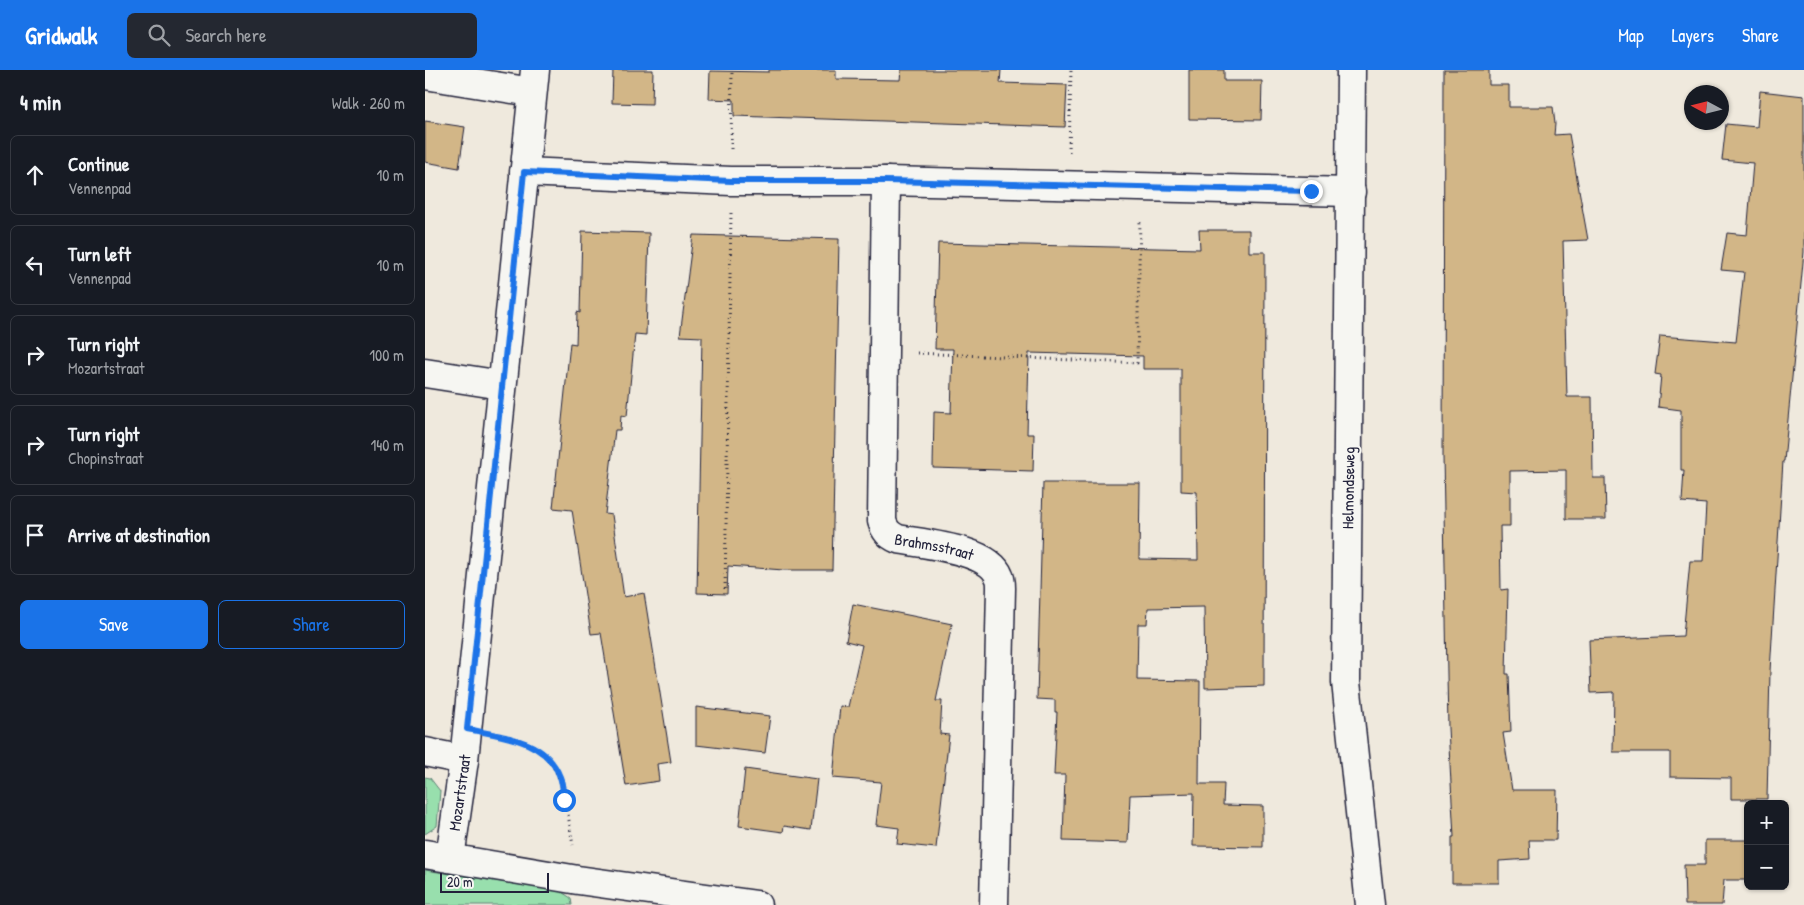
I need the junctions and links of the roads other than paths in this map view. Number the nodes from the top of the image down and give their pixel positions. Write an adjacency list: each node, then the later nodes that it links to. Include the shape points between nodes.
1 (1351, 70): 6 (street, Helmondseweg)
2 (425, 75): 3 (street)
3 (534, 81): 4 (street, Mozartstraat)
4 (524, 172): 5 (street, via 731,181); 8 (street, Mozartstraat)
5 (886, 181): 6 (street); 13 (street, Brahmsstraat, via 882,521 884,530 891,536 964,552 983,559 999,575)
6 (1351, 192): 14 (street, Helmondseweg, via 1346,682)
7 (425, 373): 8 (street)
8 (502, 385): 10 (street, Mozartstraat)
9 (425, 752): 10 (street)
10 (464, 760): 11 (street, Mozartstraat)
11 (437, 856): 12 (street)
12 (757, 905)
13 (994, 905)
14 (1370, 905)

